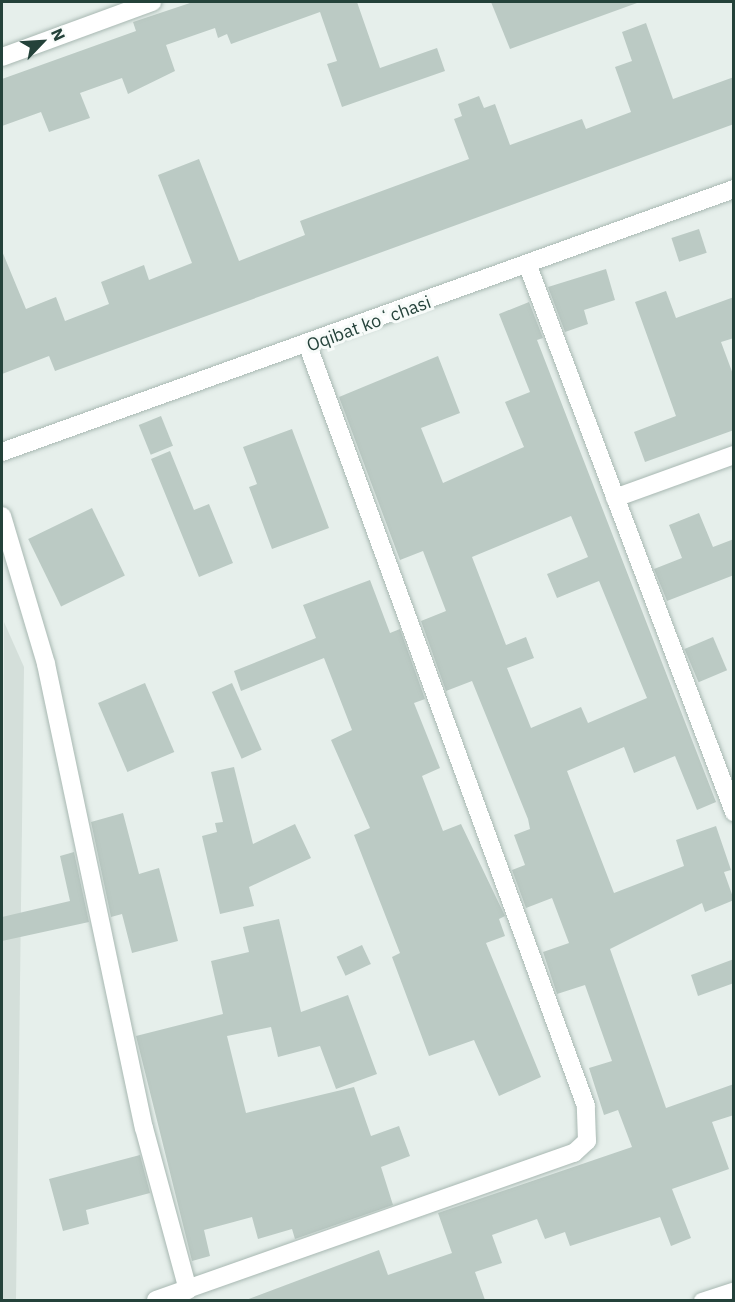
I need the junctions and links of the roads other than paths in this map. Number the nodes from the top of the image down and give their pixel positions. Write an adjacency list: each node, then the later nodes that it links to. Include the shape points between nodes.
1 (153, 2): 2 (street)
2 (2, 57)
3 (734, 189): 4 (street, Oqibat koʻchasi)
4 (528, 266): 5 (street, Oqibat koʻchasi); 8 (street)
5 (308, 346): 6 (street, Oqibat koʻchasi); 12 (street, via 586,1106 587,1141 574,1153)
6 (2, 452)
7 (734, 455): 8 (street)
8 (615, 498): 10 (street)
9 (2, 516): 12 (street, via 46,664 144,1128)
10 (734, 812)
11 (734, 1289): 14 (lane)
12 (188, 1290): 13 (street)
13 (156, 1300)
14 (702, 1300)

